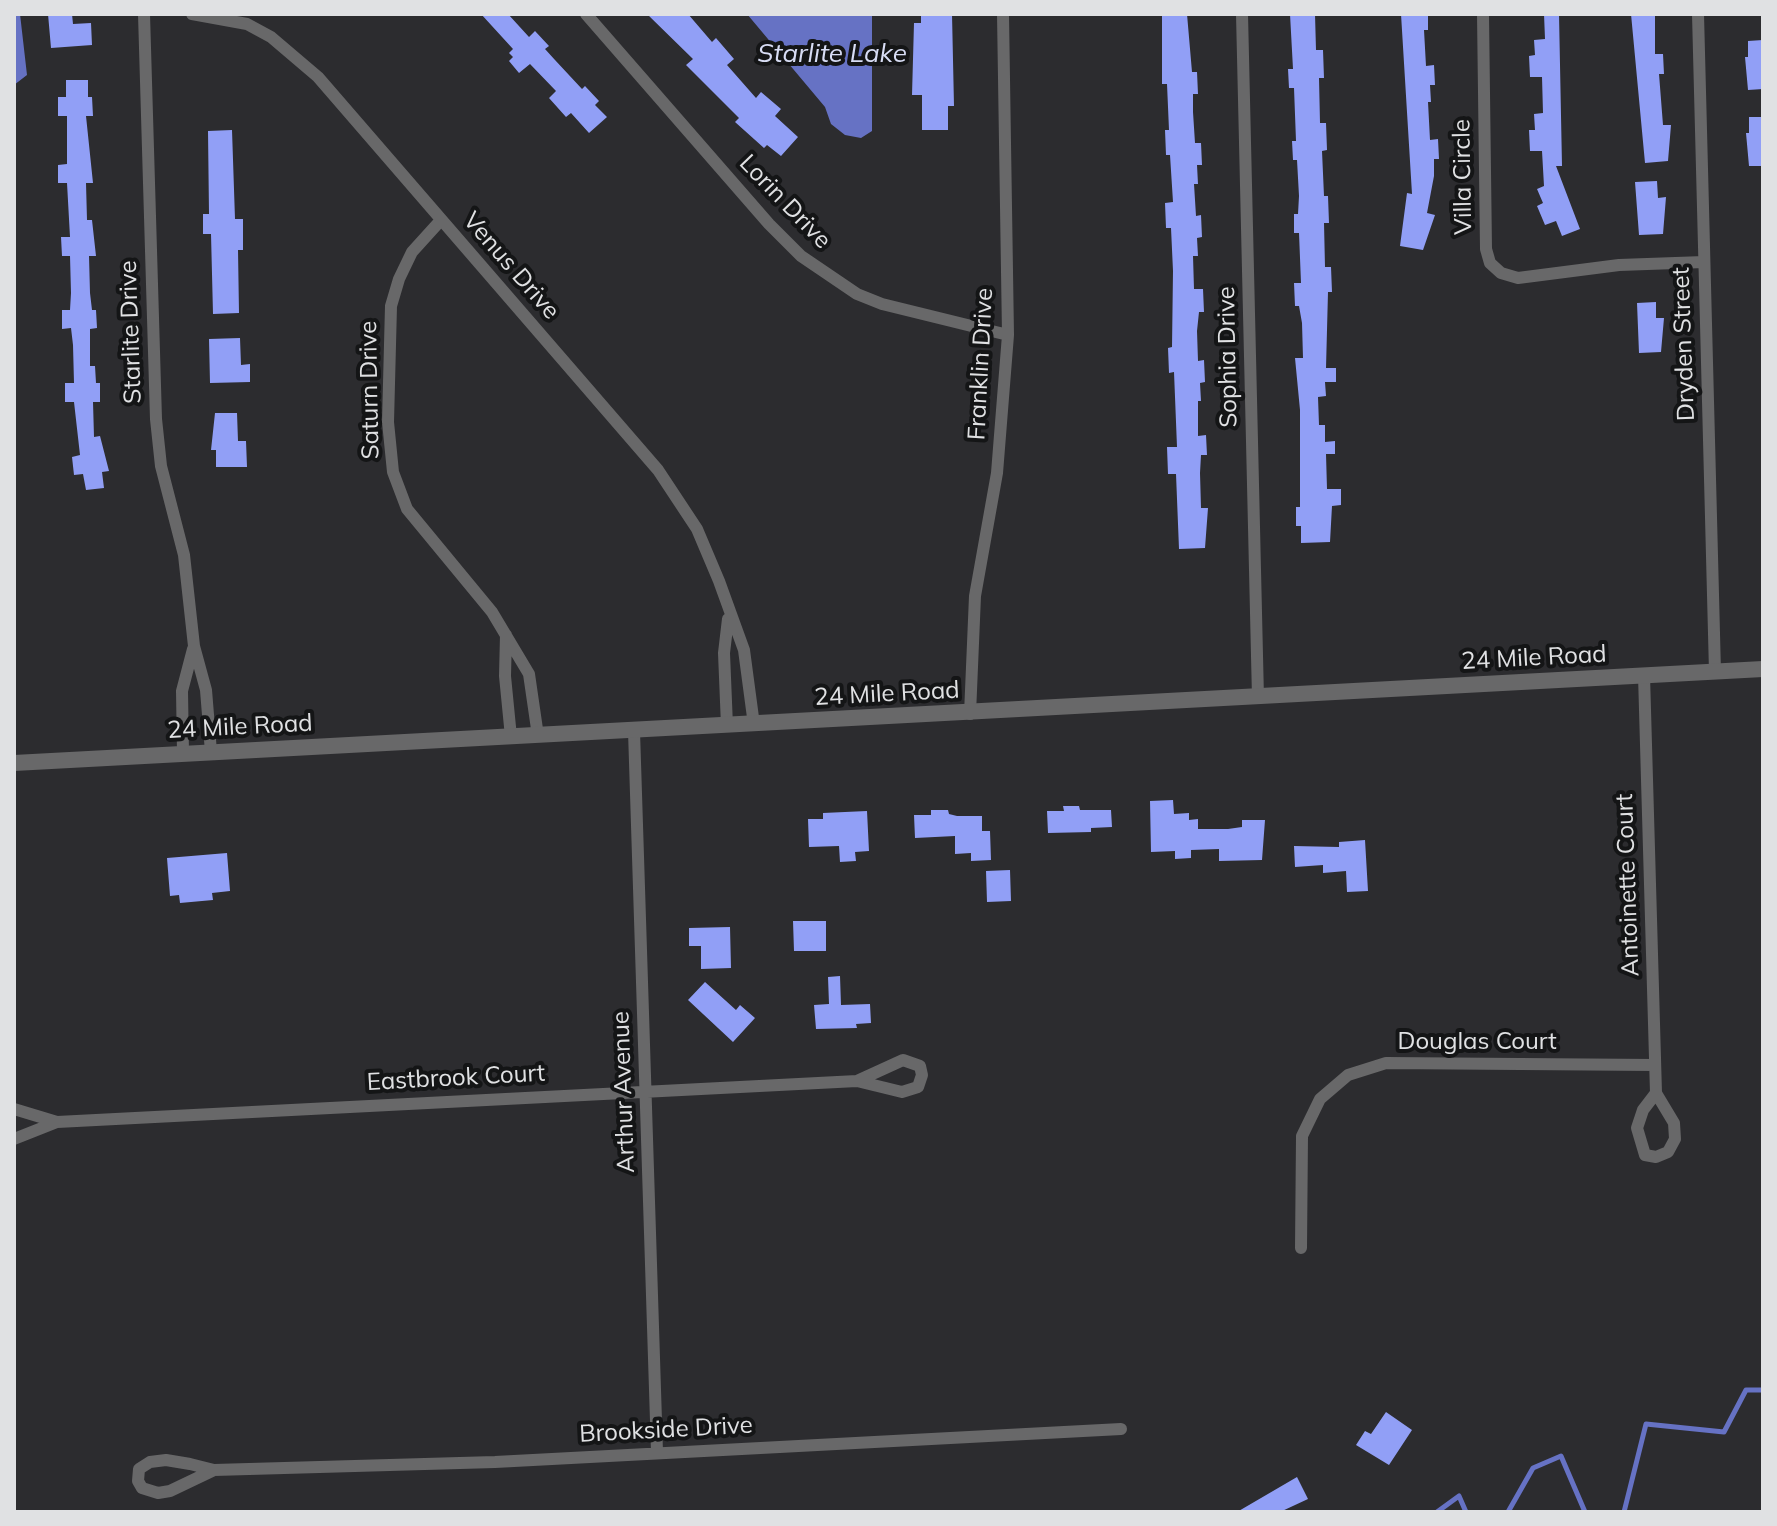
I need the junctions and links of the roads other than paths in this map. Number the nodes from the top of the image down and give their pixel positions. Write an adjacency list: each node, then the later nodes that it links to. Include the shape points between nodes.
1 (144, 14): 13 (street, Starlite Drive, via 156,419 161,466 184,555)
2 (192, 14): 8 (street, Venus Drive, via 247,24 271,37 318,77)
3 (586, 14): 10 (street, Lorin Drive, via 801,256 857,294 882,304)
4 (1003, 14): 10 (street, Franklin Drive)
5 (1242, 14): 17 (street, Sophia Drive)
6 (1483, 14): 9 (street, Villa Circle, via 1490,263 1518,278 1619,265)
7 (1698, 14): 9 (street, Dryden Street)
8 (441, 220): 11 (street, Venus Drive, via 676,493 709,557); 12 (street, Saturn Drive, via 412,252 391,306 388,409 393,472 398,492 420,527)
9 (1704, 262): 15 (street, Dryden Street)
10 (1008, 335): 18 (street, Franklin Drive, via 997,473 975,596)
11 (729, 616): 19 (street, Venus Drive, via 744,650); 20 (street, Venus Drive, via 724,653)
12 (506, 635): 22 (street, Saturn Drive, via 529,674); 23 (street)
13 (194, 646): 24 (street, Starlite Drive, via 206,690); 25 (street, Starlite Drive, via 182,691)
14 (1763, 669): 15 (street, 24 Mile Road)
15 (1715, 672): 16 (street, 24 Mile Road)
16 (1644, 675): 17 (street, 24 Mile Road); 27 (street, Antoinette Court)
17 (1258, 698): 18 (street, 24 Mile Road)
18 (970, 714): 19 (street, 24 Mile Road)
19 (754, 725): 20 (street, 24 Mile Road)
20 (727, 726): 21 (street, 24 Mile Road)
21 (634, 731): 22 (street, 24 Mile Road); 29 (street, Arthur Avenue)
22 (538, 736): 23 (street, 24 Mile Road)
23 (511, 737): 24 (street, 24 Mile Road)
24 (211, 752): 25 (street, 24 Mile Road)
25 (183, 753): 26 (street, 24 Mile Road)
26 (14, 763)
27 (1655, 1065): 30 (street, Antoinette Court); 34 (street, Douglas Court, via 1386,1063 1348,1075 1320,1099 1302,1136)
28 (857, 1081): 28 (street, Eastbrook Court, via 902,1092 918,1087 922,1075 920,1066 903,1060); 29 (street, Eastbrook Court)
29 (647, 1091): 32 (street, Eastbrook Court); 36 (street, Arthur Avenue)
30 (1656, 1093): 30 (street, Antoinette Court, via 1637,1128 1645,1155 1656,1157 1668,1152 1675,1139 1674,1123)
31 (14, 1109): 32 (street, Eastbrook Court)
32 (57, 1122): 33 (street, Eastbrook Court)
33 (14, 1139)
34 (1301, 1248)
35 (1121, 1429): 36 (street, Brookside Drive)
36 (657, 1452): 37 (street, Brookside Drive)
37 (214, 1470): 37 (street, Brookside Drive, via 150,1462 139,1469 138,1481 146,1491 158,1493)

